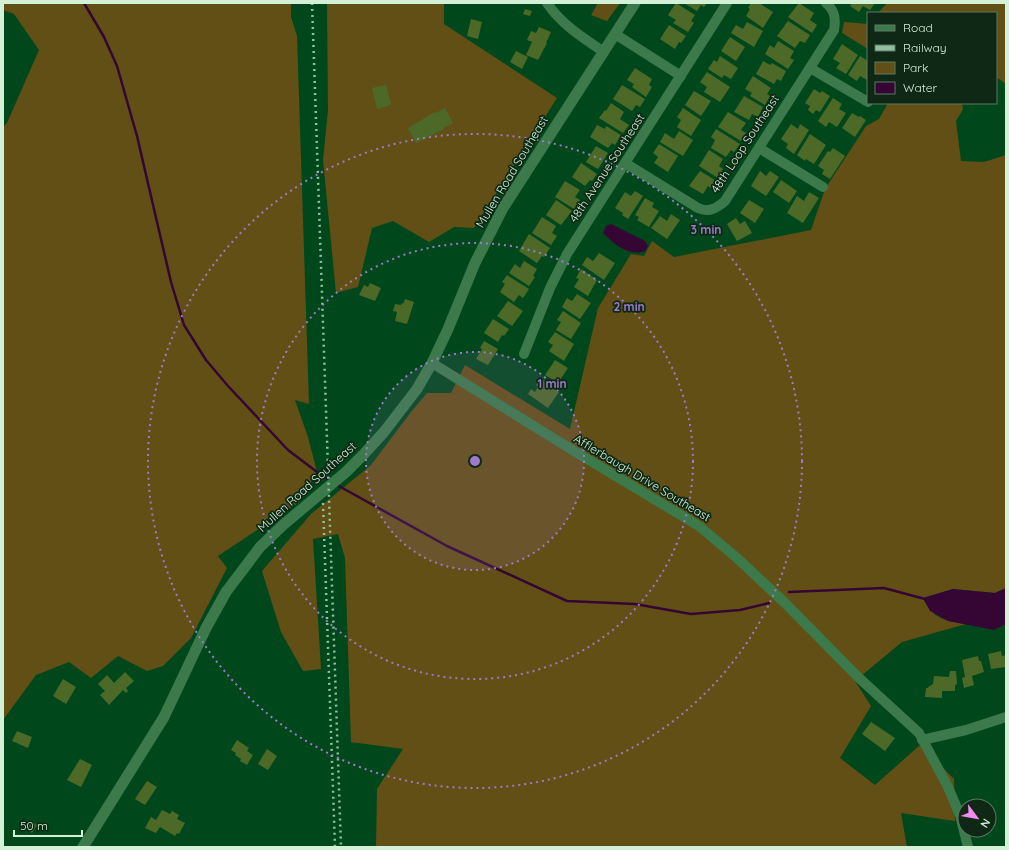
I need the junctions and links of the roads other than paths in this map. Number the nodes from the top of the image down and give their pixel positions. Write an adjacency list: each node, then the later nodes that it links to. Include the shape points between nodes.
1 (547, 3): 6 (street, via 579,36)
2 (635, 3): 5 (street, Mullen Road Southeast)
3 (728, 3): 8 (street, 48th Avenue Southeast)
4 (826, 3): 7 (street, 48th Loop Southeast, via 834,12 834,30)
5 (615, 34): 6 (street, Mullen Road Southeast); 8 (street)
6 (604, 52): 14 (street, Mullen Road Southeast, via 503,208 475,263)
7 (810, 68): 9 (street); 10 (street, 48th Loop Southeast)
8 (682, 76): 11 (street, 48th Avenue Southeast)
9 (867, 101)
10 (759, 148): 11 (street, 48th Loop Southeast, via 725,201 710,210 698,208); 12 (street)
11 (625, 163): 13 (street, 48th Avenue Southeast, via 567,254 550,288)
12 (823, 187)
13 (524, 354)
14 (432, 363): 16 (street, Afflerbaugh Drive Southeast, via 699,526 758,577 918,733); 17 (street, Mullen Road Southeast, via 409,400 384,432 357,461 260,547 226,592 164,717)
15 (1006, 717): 16 (street)
16 (922, 740): 18 (street, Afflerbaugh Drive Southeast, via 960,815)
17 (83, 847)
18 (968, 847)

